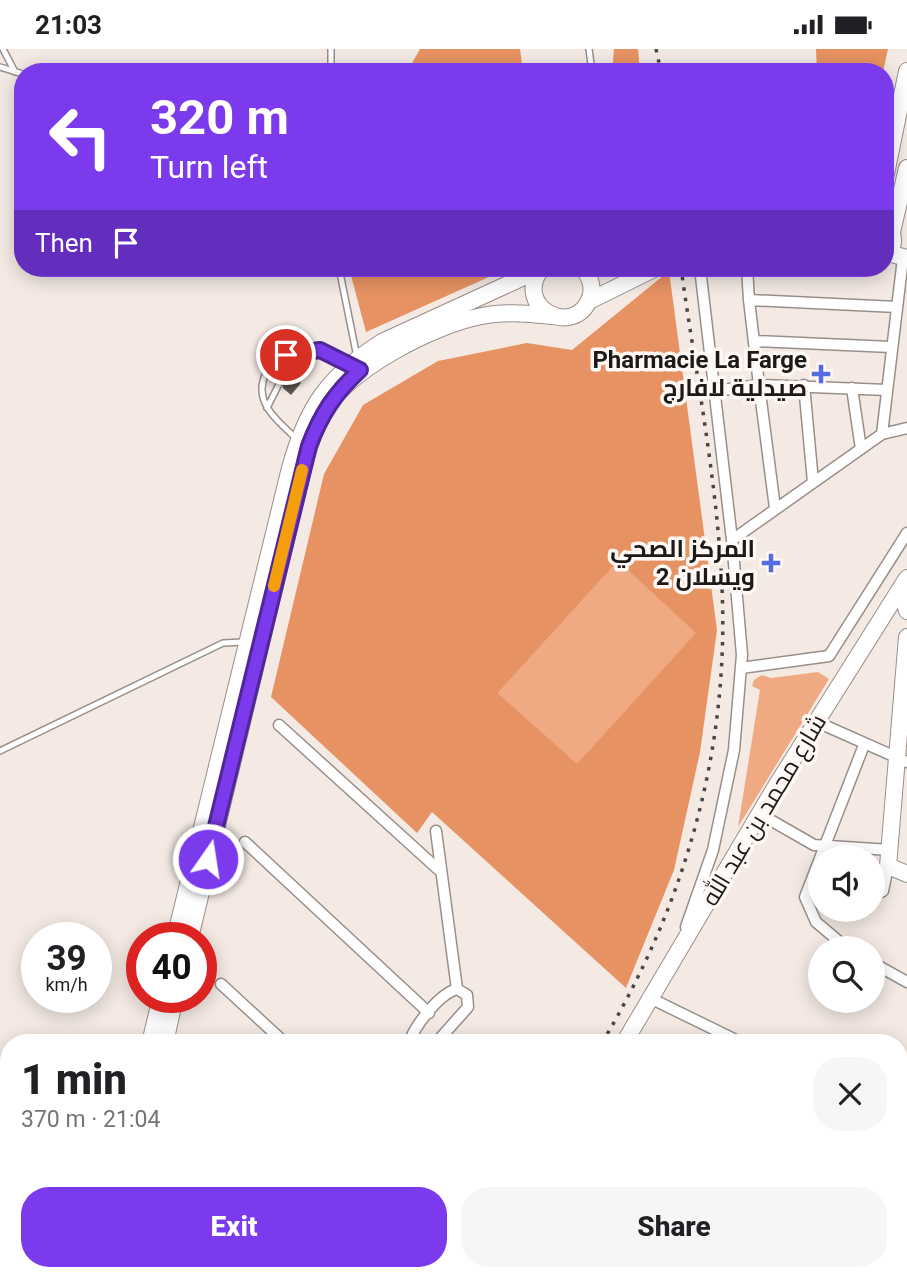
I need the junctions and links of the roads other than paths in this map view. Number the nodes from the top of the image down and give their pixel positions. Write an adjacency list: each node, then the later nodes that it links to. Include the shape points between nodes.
1 (3, 49): 2 (lane)
2 (14, 70)
3 (907, 71): 4 (street)
4 (894, 135)
5 (907, 168): 6 (street)
6 (895, 246): 16 (street)
7 (342, 277): 22 (lane)
8 (523, 277): 22 (street, via 382,342)
9 (538, 277): 17 (street, via 534,295)
10 (588, 277): 15 (street)
11 (638, 277): 15 (street)
12 (701, 277): 30 (street)
13 (748, 277): 14 (street)
14 (750, 300): 16 (street); 18 (street)
15 (589, 301): 17 (street, via 569,317)
16 (897, 307): 19 (street)
17 (552, 316): 22 (street, via 504,313 458,322)
18 (754, 341): 19 (street); 26 (street)
19 (891, 347): 29 (street)
20 (320, 350): 21 (lane, via 298,351); 22 (lane); 23 (lane)
21 (276, 361)
22 (356, 364): 34 (street, via 322,392)
23 (288, 372)
24 (266, 373): 31 (lane, via 261,389)
25 (279, 384): 31 (lane)
26 (759, 385): 27 (street); 30 (street); 37 (street)
27 (804, 385): 28 (street); 36 (street)
28 (852, 388): 29 (street); 35 (street)
29 (887, 390): 33 (street)
30 (715, 391): 39 (street)
31 (267, 408): 34 (lane)
32 (907, 428): 33 (street)
33 (882, 434): 35 (street)
34 (304, 443): 44 (street); 66 (street)
35 (860, 449): 36 (street)
36 (813, 482): 37 (street)
37 (775, 508): 39 (street)
38 (907, 533): 40 (street)
39 (732, 540): 47 (street)
40 (884, 570): 41 (street); 46 (street)
41 (905, 583): 42 (street); 48 (street, شارع محمد بن عبد الله)
42 (907, 611)
43 (907, 637): 45 (street)
44 (246, 642): 53 (lane, via 223,643); 65 (street)
45 (907, 646): 50 (street)
46 (829, 656): 47 (street); 48 (street)
47 (741, 668): 69 (street, via 734,750 718,825)
48 (848, 672): 49 (street, شارع محمد بن عبد الله)
49 (817, 722): 52 (street); 55 (street, شارع محمد بن عبد الله)
50 (904, 722): 54 (street)
51 (279, 725): 62 (street)
52 (864, 745): 54 (street); 59 (street)
53 (0, 751)
54 (902, 760): 61 (street)
55 (760, 814): 58 (street); 69 (street, شارع محمد بن عبد الله)
56 (436, 831): 62 (street)
57 (245, 842): 77 (street)
58 (820, 845)
59 (823, 845)
60 (885, 857): 61 (street)
61 (889, 858): 63 (street); 64 (street)
62 (440, 871): 73 (street)
63 (907, 874)
64 (885, 880)
65 (179, 922)
66 (194, 922)
67 (818, 922): 68 (street)
68 (830, 936)
69 (679, 950): 74 (street, شارع محمد بن عبد الله)
70 (885, 970): 71 (street)
71 (907, 982)
72 (221, 984): 80 (street)
73 (457, 989): 77 (street); 82 (street, via 467,995 468,1007)
74 (650, 998): 83 (street, شارع محمد بن عبد الله); 84 (street)
75 (157, 1013): 78 (street)
76 (172, 1013): 79 (street)
77 (429, 1013): 81 (street)
78 (152, 1034)
79 (167, 1034)
80 (275, 1034)
81 (416, 1034)
82 (444, 1034)
83 (629, 1034)
84 (724, 1034)

